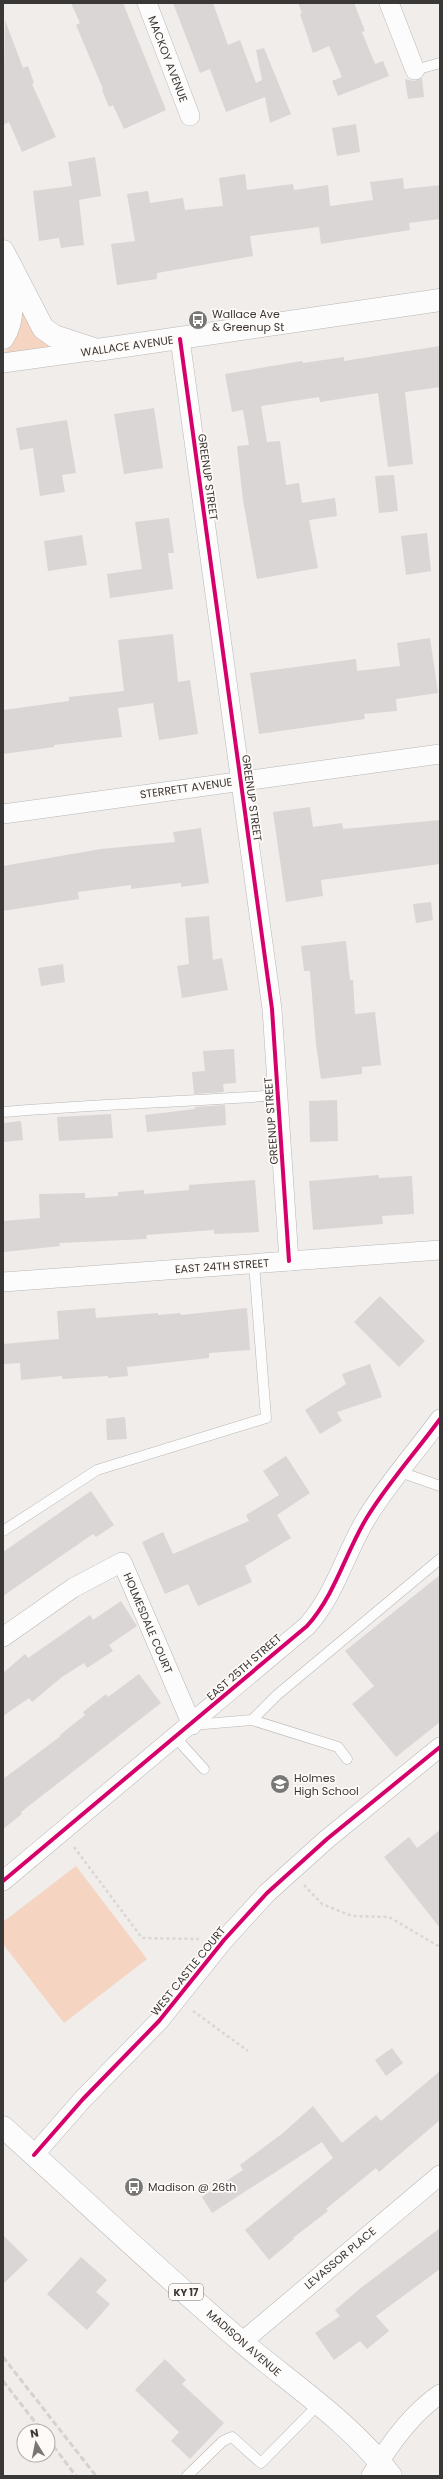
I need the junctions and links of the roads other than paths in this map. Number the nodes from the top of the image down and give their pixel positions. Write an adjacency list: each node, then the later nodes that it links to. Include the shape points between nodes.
1 (147, 3): 5 (street, MACKOY AVENUE)
2 (389, 3): 4 (street)
3 (440, 62): 4 (lane)
4 (415, 70)
5 (190, 116)
6 (3, 251): 11 (street, via 44,328 54,336)
7 (3, 262): 9 (street, via 11,291 11,305 10,324)
8 (440, 300): 10 (street, WALLACE AVENUE)
9 (3, 338)
10 (180, 339): 11 (street, WALLACE AVENUE); 14 (street, GREENUP STREET)
11 (97, 350): 12 (street, WALLACE AVENUE)
12 (3, 363)
13 (440, 754): 14 (street, STERRETT AVENUE)
14 (240, 781): 15 (street, STERRETT AVENUE); 16 (street, GREENUP STREET, via 272,1009)
15 (3, 814)
16 (279, 1095): 17 (lane, via 171,1104 101,1104); 19 (street, GREENUP STREET)
17 (3, 1112)
18 (440, 1250): 19 (street, EAST 24TH STREET)
19 (289, 1261): 20 (street, EAST 24TH STREET)
20 (254, 1264): 21 (street, EAST 24TH STREET); 25 (lane, via 266,1418 97,1470)
21 (3, 1282)
22 (440, 1419): 23 (street, EAST 25TH STREET)
23 (400, 1472): 24 (lane); 29 (street, EAST 25TH STREET, via 366,1519 320,1611 308,1626)
24 (440, 1486)
25 (3, 1531)
26 (440, 1560): 28 (lane, via 277,1695)
27 (3, 1637): 29 (street, HOLMESDALE COURT, via 72,1588 122,1562)
28 (252, 1720): 29 (lane); 32 (lane, via 338,1747)
29 (192, 1725): 30 (street, EAST 25TH STREET)
30 (176, 1738): 33 (lane); 34 (street, EAST 25TH STREET)
31 (440, 1746): 36 (street, WEST CASTLE COURT, via 327,1839 267,1893 224,1940 159,2021)
32 (347, 1759)
33 (204, 1769)
34 (3, 1881)
35 (3, 2127): 36 (street, MADISON AVENUE / KY 17)
36 (34, 2155): 38 (street, MADISON AVENUE / KY 17)
37 (440, 2175): 38 (street, LEVASSOR PLACE)
38 (242, 2342): 40 (street, MADISON AVENUE / KY 17)
39 (440, 2394): 41 (street, via 422,2406)
40 (318, 2405): 41 (street, MADISON AVENUE / KY 17, via 351,2433); 42 (lane, via 261,2463 232,2437 223,2441)
41 (381, 2472): 43 (street, MADISON AVENUE)
42 (187, 2476)
43 (404, 2476)

